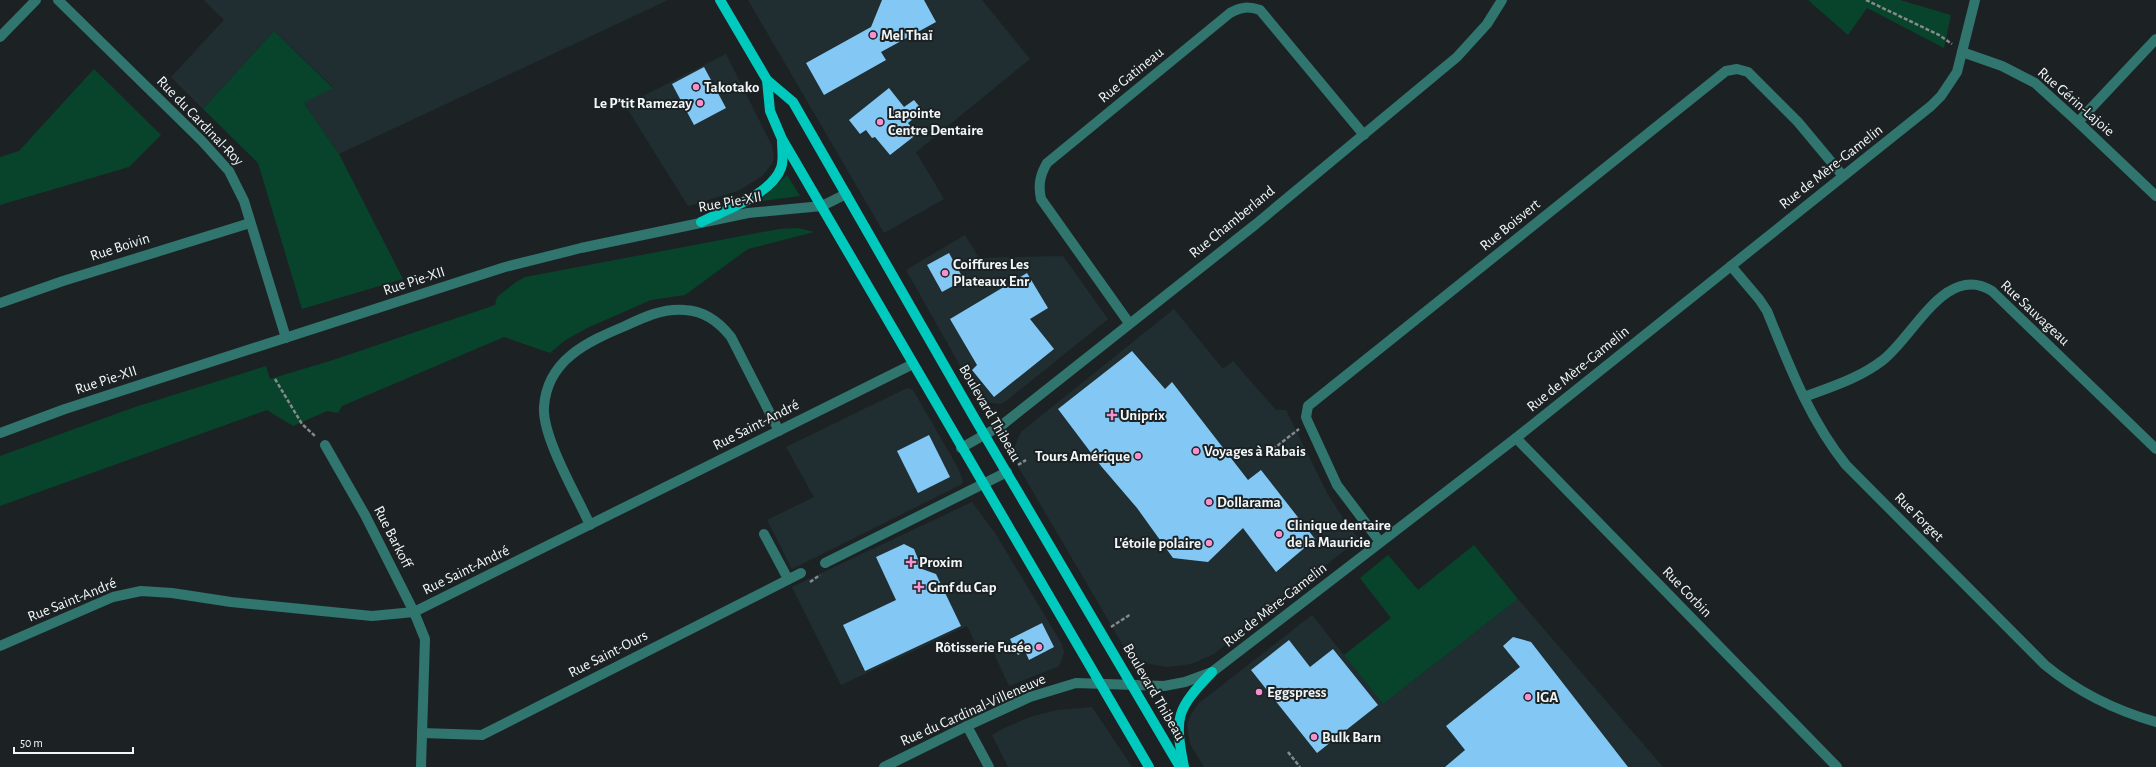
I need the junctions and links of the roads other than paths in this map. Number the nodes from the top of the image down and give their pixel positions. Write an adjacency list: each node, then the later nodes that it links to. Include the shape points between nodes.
1 (36, 0): 6 (street)
2 (58, 0): 18 (street, Rue du Cardinal-Roy, via 220,160 236,182)
3 (720, 0): 9 (main road, Boulevard Thibeau)
4 (1502, 0): 11 (street, Rue Chamberland, via 1487,24 1467,48)
5 (1975, 0): 8 (street, Rue de Mère-Gamelin)
6 (0, 37)
7 (2156, 38): 10 (street)
8 (1962, 52): 10 (street, Rue Gérin-Lajoie, via 2002,66 2035,83); 13 (street, Rue de Mère-Gamelin, via 1957,72 1941,96)
9 (767, 80): 12 (main road, Boulevard Thibeau, via 770,111); 14 (main road, Boulevard Thibeau, via 793,102)
10 (2078, 122): 15 (street, Rue Gérin-Lajoie)
11 (1364, 135): 21 (street, Rue Chamberland, via 1256,224); 21 (street, Rue Gatineau, via 1260,10 1251,7 1240,8 1230,13 1047,163 1042,171 1039,190 1041,199)
12 (782, 139): 16 (main road, Boulevard Thibeau); 17 (main road, via 782,166 769,185 754,196)
13 (1843, 176): 19 (street, Rue de Mère-Gamelin); 36 (street, Rue Boisvert, via 1798,122 1748,72 1737,69 1726,71 1312,401 1306,411 1308,422 1337,484)
14 (846, 194): 16 (street, Rue Pie-XII); 27 (main road, Boulevard Thibeau)
15 (2156, 196)
16 (822, 206): 17 (street, Rue Pie-XII, via 748,212); 23 (main road, Boulevard Thibeau)
17 (701, 222): 22 (street, Rue Pie-XII, via 505,267)
18 (250, 223): 20 (street, Rue Boivin, via 63,280); 22 (street, Rue du Cardinal-Roy)
19 (1731, 266): 24 (street, Rue Forget, via 1767,311); 28 (street, Rue de Mère-Gamelin)
20 (0, 303)
21 (1129, 323): 27 (street, Rue Chamberland, via 1002,425)
22 (286, 338): 26 (street, Rue Pie-XII, via 65,409)
23 (913, 364): 25 (street, Rue Saint-André); 30 (main road, Boulevard Thibeau)
24 (1804, 397): 31 (street, Rue Sauvageau, via 1866,372 1884,359 1945,293 1964,284 1975,283 1992,291); 45 (street, Rue Forget, via 1830,445 1846,465 2045,665 2074,687 2102,703)
25 (779, 431): 34 (street, Rue Saint-André); 34 (street, via 731,337 708,316 686,310 665,311 589,342 574,352 556,371 548,387 544,416 550,440)
26 (0, 433)
27 (985, 435): 30 (street, Rue Chamberland); 32 (main road, Boulevard Thibeau)
28 (1516, 438): 36 (street, Rue de Mère-Gamelin); 54 (street, Rue Corbin)
29 (325, 446): 40 (street, Rue Barkoff, via 365,515)
30 (962, 448): 33 (main road, Boulevard Thibeau)
31 (2156, 449)
32 (1007, 472): 33 (street); 44 (main road, Boulevard Thibeau)
33 (983, 485): 37 (street); 43 (main road, Boulevard Thibeau)
34 (590, 525): 40 (street, Rue Saint-André)
35 (764, 534): 39 (street)
36 (1380, 542): 42 (street, Rue de Mère-Gamelin)
37 (824, 563)
38 (801, 573): 39 (street, Rue Saint-Ours)
39 (788, 579): 47 (street, Rue Saint-Ours, via 482,735)
40 (414, 612): 41 (street, Rue Saint-André, via 372,616 141,591 113,597); 47 (street, Rue Barkoff, via 425,639)
41 (0, 646)
42 (1212, 672): 44 (street, Rue de Mère-Gamelin, via 1178,684); 53 (main road, via 1190,696 1179,716 1178,736)
43 (1099, 683): 44 (street, Rue du Cardinal-Villeneuve); 46 (street, Rue du Cardinal-Villeneuve, via 1076,683 1030,697); 51 (main road, Boulevard Thibeau)
44 (1132, 685): 52 (main road, Boulevard Thibeau)
45 (2156, 722)
46 (967, 726): 49 (street, Rue du Cardinal-Villeneuve); 50 (street)
47 (422, 733): 48 (street, Rue Barkoff)
48 (421, 767)
49 (884, 767)
50 (988, 767)
51 (1149, 767)
52 (1180, 767)
53 (1184, 767)
54 (1837, 767)

